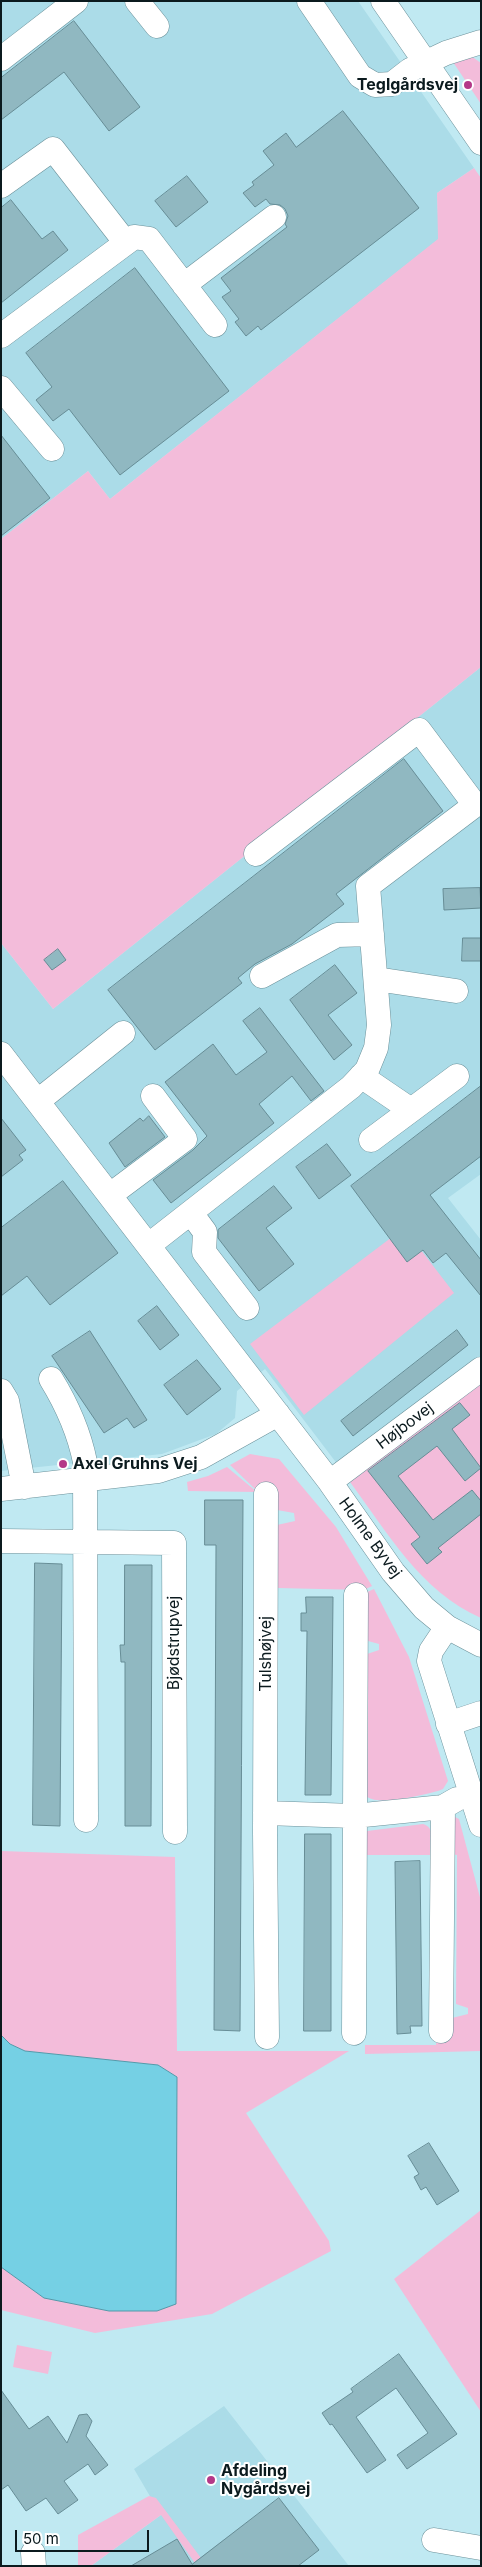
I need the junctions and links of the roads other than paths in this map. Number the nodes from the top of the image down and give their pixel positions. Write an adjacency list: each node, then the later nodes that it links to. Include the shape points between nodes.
1 (76, 1): 7 (street)
2 (137, 1): 5 (street)
3 (309, 1): 8 (street, via 367,82 384,86 392,84)
4 (383, 1): 8 (street)
5 (157, 26)
6 (481, 42): 8 (street, via 456,48)
7 (1, 59)
8 (425, 63): 9 (street)
9 (481, 143)
10 (1, 186): 12 (street, via 53,149)
11 (274, 217): 13 (street)
12 (126, 243): 13 (street, via 134,237 149,239); 15 (street)
13 (184, 285): 14 (street)
14 (215, 325)
15 (1, 336)
16 (1, 388): 17 (street)
17 (52, 448)
18 (256, 854): 19 (street, via 419,730 474,805 368,886)
19 (372, 934): 20 (street, via 337,935); 21 (street)
20 (262, 976)
21 (376, 979): 22 (street); 25 (street, via 379,1025 376,1048)
22 (456, 991)
23 (123, 1033): 28 (street)
24 (1, 1054): 28 (street)
25 (361, 1076): 29 (street); 32 (street)
26 (457, 1076): 29 (street)
27 (153, 1096): 31 (street, via 185,1139)
28 (38, 1101): 31 (street)
29 (411, 1110): 30 (street)
30 (371, 1140)
31 (110, 1195): 33 (street)
32 (191, 1213): 33 (street); 34 (street, via 206,1232 204,1252)
33 (149, 1245): 38 (street)
34 (247, 1308)
35 (481, 1369): 40 (street, Højbovej)
36 (51, 1379): 39 (street, via 64,1401 82,1448)
37 (1, 1391): 41 (street, via 7,1401)
38 (278, 1414): 39 (street, via 183,1464 131,1475); 40 (street, Holme Byvej)
39 (84, 1480): 41 (street); 44 (street)
40 (330, 1482): 46 (street, Holme Byvej, via 393,1572 424,1608)
41 (13, 1488)
42 (266, 1494): 54 (street, Tulshøjvej)
43 (1, 1541): 44 (street, Bjødstrupvej)
44 (85, 1542): 56 (street); 58 (street, Bjødstrupvej, via 174,1543)
45 (356, 1595): 55 (street)
46 (447, 1627): 47 (street, via 466,1623); 48 (street, Holme Byvej); 49 (street, via 465,1654); 51 (street, via 431,1651 429,1661)
47 (481, 1629)
48 (481, 1645)
49 (481, 1661)
50 (481, 1713): 51 (street)
51 (448, 1724): 52 (street)
52 (471, 1791): 53 (street); 57 (street)
53 (442, 1807): 55 (street); 59 (street)
54 (265, 1813): 55 (street); 61 (street, Tulshøjvej)
55 (354, 1816): 60 (street)
56 (86, 1820)
57 (481, 1825)
58 (175, 1832)
59 (442, 2031)
60 (354, 2033)
61 (267, 2037)
62 (434, 2540): 63 (street)
63 (481, 2548)

